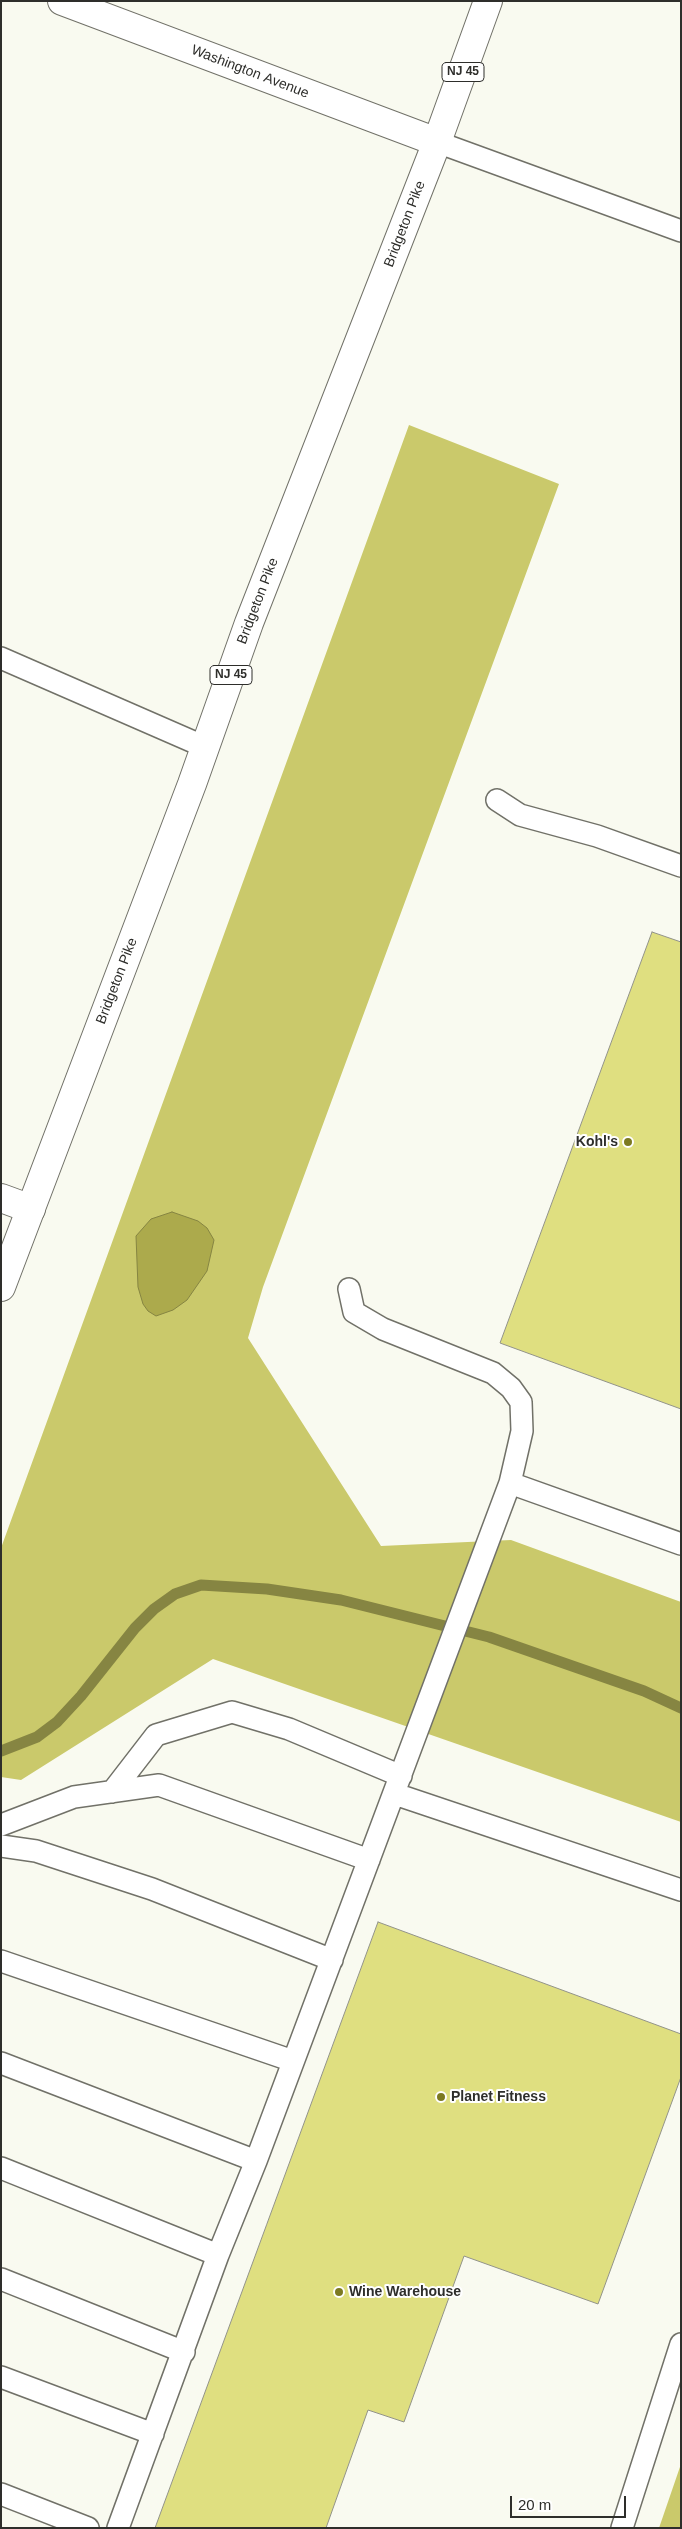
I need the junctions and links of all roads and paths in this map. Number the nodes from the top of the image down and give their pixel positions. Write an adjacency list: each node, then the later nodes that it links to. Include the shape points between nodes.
1 (62, 1): 3 (main road, Washington Avenue)
2 (488, 1): 3 (main road, Bridgeton Pike / NJ 45)
3 (438, 142): 4 (lane); 6 (main road, Bridgeton Pike / NJ 45, via 249,623)
4 (681, 231)
5 (1, 658): 6 (lane)
6 (205, 747): 10 (main road, Bridgeton Pike / NJ 45)
7 (497, 800): 8 (lane, via 520,815 597,836)
8 (681, 866)
9 (1, 1198): 10 (main road)
10 (31, 1209): 11 (main road, Bridgeton Pike / NJ 45)
11 (1, 1288)
12 (348, 1289): 13 (lane, via 354,1312 383,1329 493,1373 511,1388 521,1402 522,1431)
13 (510, 1484): 14 (lane); 15 (lane)
14 (681, 1544)
15 (398, 1785): 16 (lane, via 289,1728 232,1712 156,1735); 19 (lane); 20 (lane)
16 (112, 1792): 17 (lane, via 74,1797); 19 (lane, via 159,1785)
17 (1, 1825)
18 (1, 1846): 21 (lane, via 36,1851 152,1889)
19 (369, 1860): 21 (lane)
20 (681, 1890)
21 (332, 1960): 23 (lane)
22 (1, 1961): 23 (lane)
23 (293, 2061): 25 (lane)
24 (1, 2063): 25 (lane)
25 (256, 2162): 27 (lane)
26 (1, 2168): 27 (lane)
27 (218, 2255): 30 (lane)
28 (1, 2279): 30 (lane)
29 (681, 2344): 36 (lane)
30 (184, 2352): 32 (lane)
31 (1, 2377): 32 (lane)
32 (153, 2434): 35 (lane)
33 (1, 2494): 34 (lane)
34 (88, 2528)
35 (118, 2528)
36 (622, 2528)

